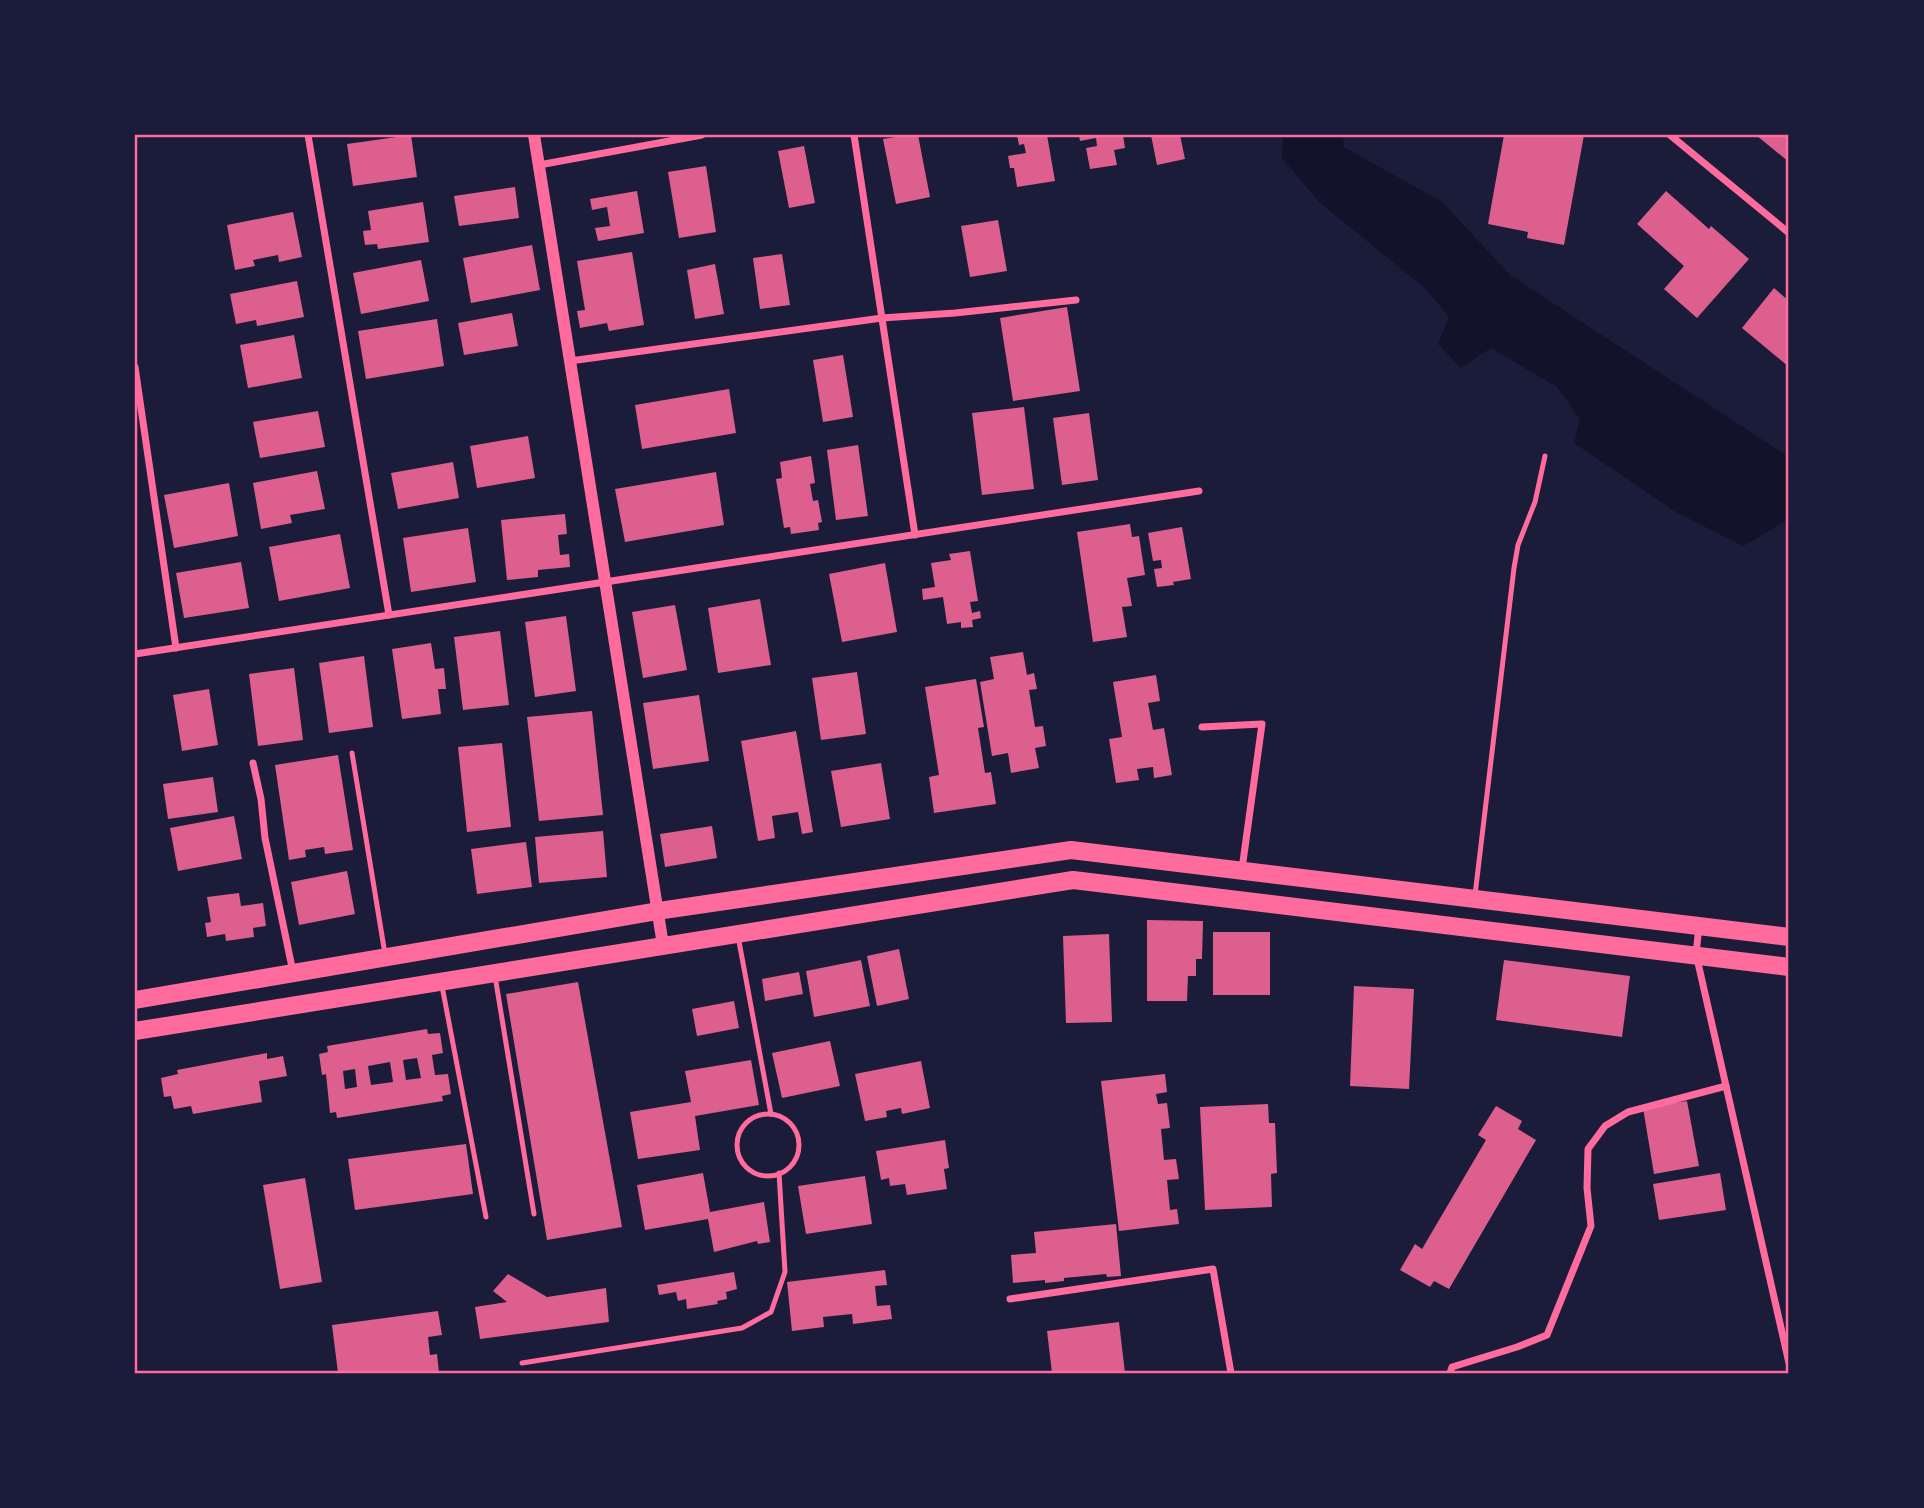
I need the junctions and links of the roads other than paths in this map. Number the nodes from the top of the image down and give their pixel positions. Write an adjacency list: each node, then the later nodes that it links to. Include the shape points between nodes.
1 (308, 135): 16 (street)
2 (534, 135): 6 (street)
3 (702, 135): 6 (street)
4 (854, 135): 9 (street)
5 (1670, 135): 7 (street)
6 (539, 165): 10 (street)
7 (1789, 233)
8 (1076, 300): 9 (street)
9 (882, 318): 10 (street); 14 (street)
10 (570, 361): 15 (street)
11 (135, 367): 17 (street)
12 (1545, 456): 25 (lane, via 1535,502 1517,545)
13 (1199, 491): 14 (street)
14 (915, 535): 15 (street)
15 (605, 582): 16 (street); 26 (street)
16 (389, 615): 17 (street)
17 (176, 648): 18 (street)
18 (135, 654)
19 (1202, 727): 23 (street, via 1262,724)
20 (352, 753): 32 (lane)
21 (253, 763): 35 (street)
22 (1185, 863): 23 (main road); 24 (main road); 26 (main road, via 1055,851)
23 (1242, 870): 25 (main road)
24 (1182, 892): 28 (main road, via 1073,880); 31 (main road)
25 (1475, 898): 27 (main road)
26 (657, 911): 30 (street); 32 (main road)
27 (1700, 925): 29 (main road); 31 (street)
28 (738, 933): 30 (main road); 40 (lane)
29 (1789, 937)
30 (663, 945): 34 (main road)
31 (1696, 954): 33 (main road); 39 (street)
32 (385, 958): 35 (main road)
33 (1789, 967)
34 (494, 972): 36 (main road); 42 (lane)
35 (294, 973): 37 (main road)
36 (441, 981): 38 (main road); 43 (lane)
37 (135, 1000)
38 (135, 1031)
39 (1726, 1086): 46 (street); 48 (street, via 1628,1112 1605,1126 1588,1149 1591,1226 1547,1335 1452,1367)
40 (771, 1114): 41 (lane, via 789,1122 799,1140 795,1160); 41 (lane, via 761,1114 744,1125 739,1154 743,1163 759,1174)
41 (779, 1173): 45 (lane, via 785,1272 771,1312 742,1328)
42 (534, 1214)
43 (486, 1217)
44 (1010, 1299): 47 (street, via 1213,1269)
45 (522, 1363)
46 (1789, 1363)
47 (1231, 1373)
48 (1450, 1373)

